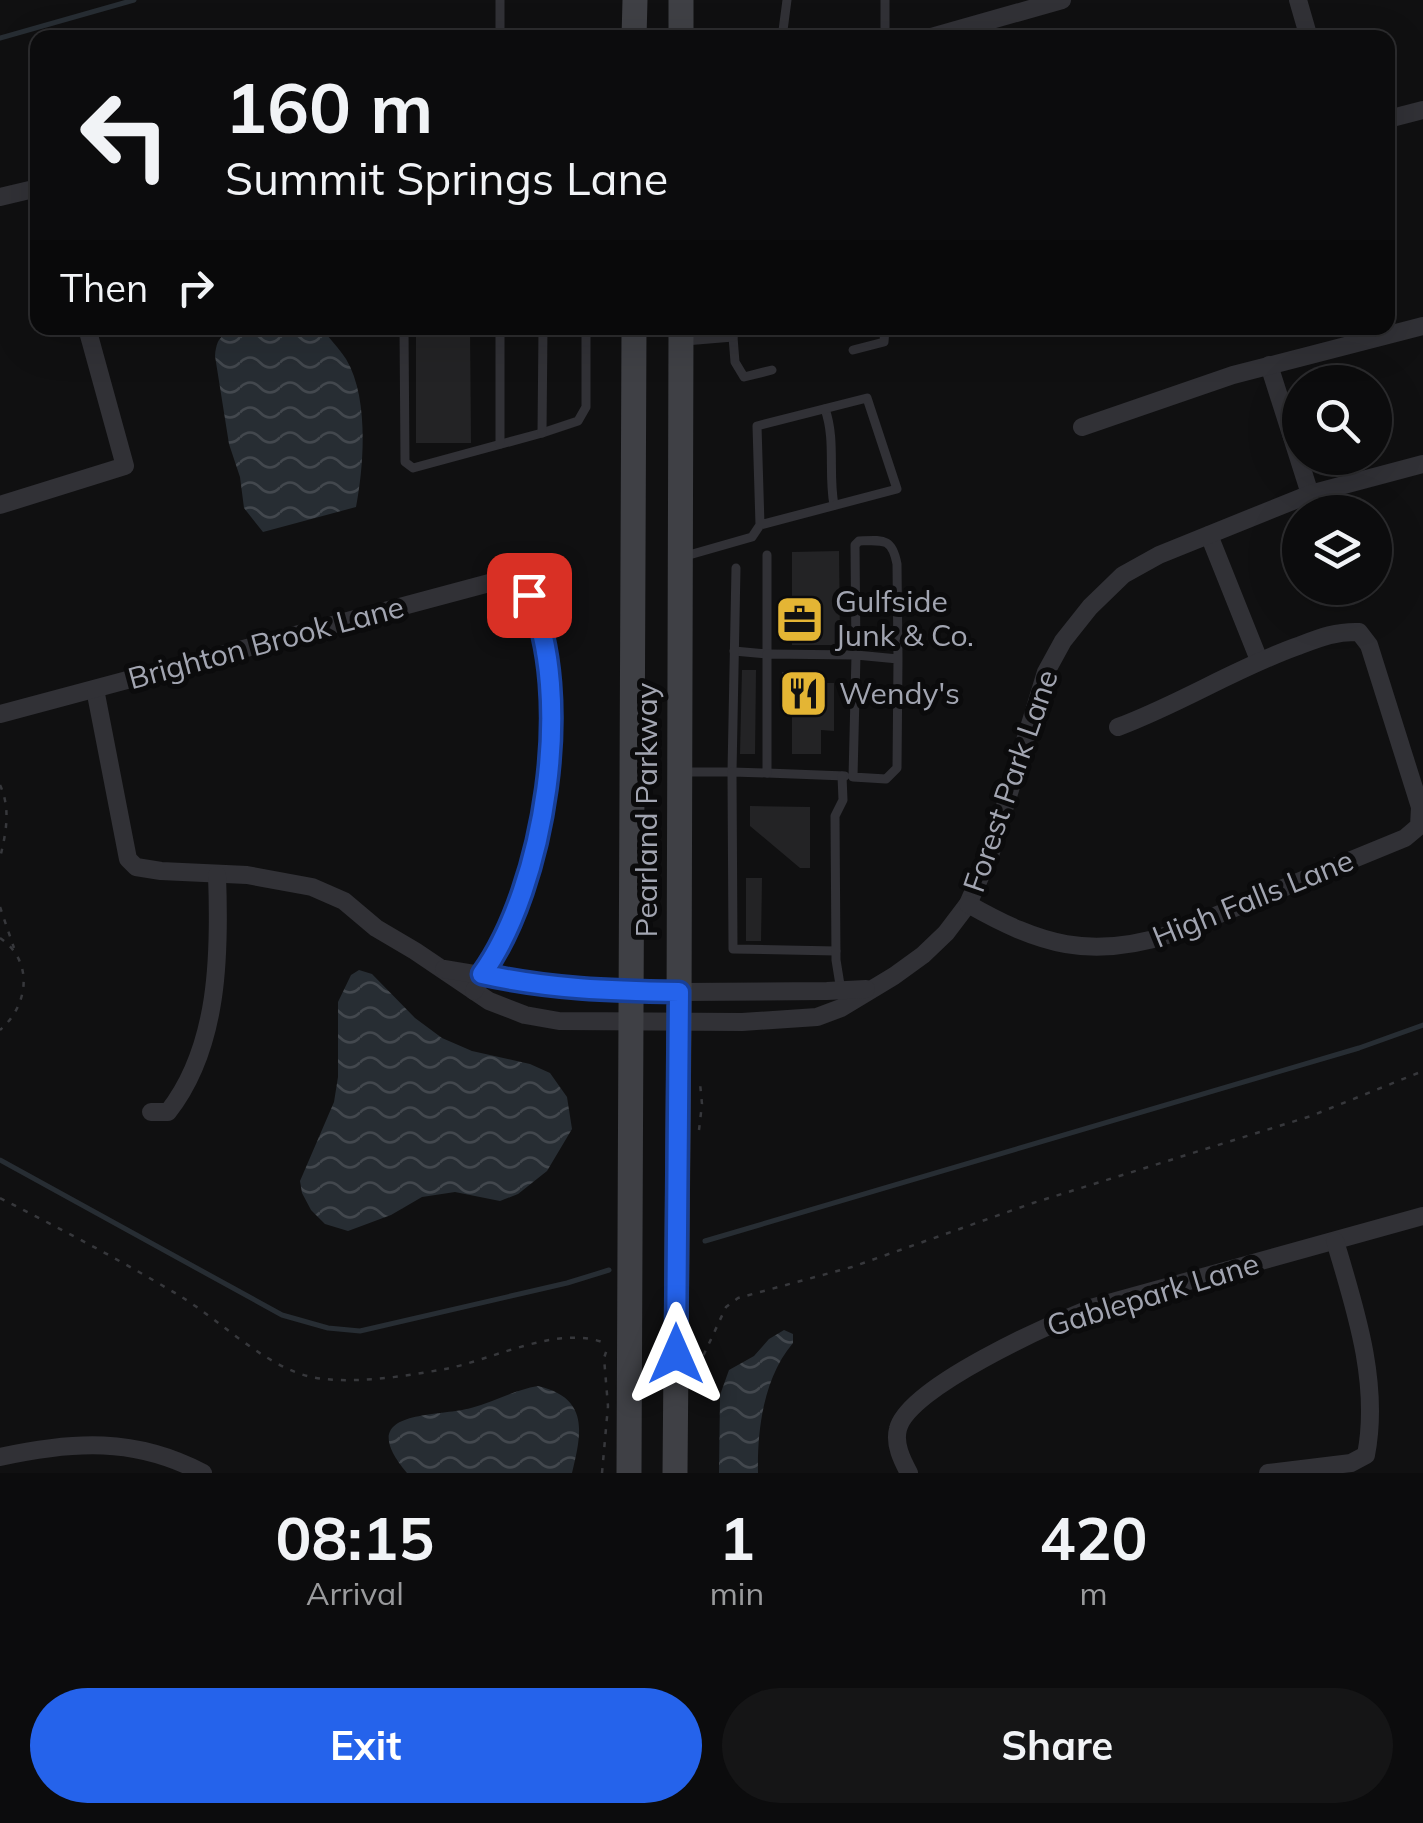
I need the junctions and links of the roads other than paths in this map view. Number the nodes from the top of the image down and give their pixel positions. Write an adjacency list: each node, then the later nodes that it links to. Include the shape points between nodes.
1 (500, 0): 9 (lane)
2 (634, 0): 10 (main road)
3 (681, 0): 11 (main road)
4 (776, 0): 5 (lane)
5 (786, 0): 12 (lane)
6 (884, 0): 13 (lane)
7 (1062, 0): 14 (street)
8 (1298, 0): 15 (street)
9 (500, 30)
10 (634, 30)
11 (681, 30)
12 (783, 30)
13 (885, 30)
14 (956, 30)
15 (1307, 30)
16 (1423, 110): 17 (street)
17 (1395, 118)
18 (30, 190): 19 (street)
19 (0, 197)
20 (1423, 326): 21 (street)
21 (1395, 333)
22 (89, 335): 41 (street, via 125,466)
23 (404, 335): 38 (lane, via 405,462 413,468)
24 (500, 335): 38 (lane)
25 (543, 335): 37 (lane)
26 (586, 335): 37 (lane, via 584,414)
27 (634, 335): 66 (main road, Pearland Parkway)
28 (681, 335): 46 (main road, Pearland Parkway)
29 (733, 335): 34 (lane, via 734,362 744,376)
30 (884, 335): 32 (lane, via 884,342)
31 (1388, 335): 33 (street)
32 (853, 350)
33 (1269, 366): 36 (street); 40 (street)
34 (772, 370)
35 (825, 409): 42 (lane); 42 (lane, via 867,398 896,489); 43 (lane, via 757,426)
36 (1082, 427)
37 (542, 433): 38 (lane)
38 (500, 444)
39 (1423, 464): 40 (street, Forest Park Lane)
40 (1310, 494): 44 (street, Forest Park Lane)
41 (0, 505)
42 (834, 506): 43 (lane)
43 (760, 526): 46 (lane, via 752,536)
44 (1209, 535): 52 (street); 61 (street, Forest Park Lane, via 1123,575 1063,641 1046,672 991,852)
45 (767, 555): 49 (lane)
46 (680, 557): 56 (main road, Pearland Parkway)
47 (736, 568): 48 (lane)
48 (734, 651): 49 (lane); 57 (lane)
49 (767, 654): 50 (lane); 58 (lane)
50 (856, 655): 51 (lane); 51 (lane, via 855,546 876,540 894,549 897,564); 59 (lane)
51 (898, 659): 59 (lane, via 897,768 886,778)
52 (1258, 660): 55 (street); 61 (street, High Falls Lane, via 1339,631 1359,632 1420,807 1419,826 1405,838 1137,945 1046,941)
53 (94, 689): 54 (street, Brighton Brook Lane); 60 (street, via 128,859 161,872); 63 (street, Brighton Brook Lane, via 493,582 529,595 548,662 549,774 522,892)
54 (0, 714)
55 (1118, 727)
56 (680, 772): 57 (lane); 67 (main road, Pearland Parkway)
57 (732, 772): 58 (lane); 62 (lane, via 733,949)
58 (767, 773): 59 (lane)
59 (848, 776): 62 (lane, via 835,816)
60 (217, 875): 63 (street, via 312,887 344,901 438,968); 70 (street, via 218,951 204,1040 180,1097 168,1112)
61 (968, 904): 64 (street, Forest Park Lane, via 923,955)
62 (836, 951): 65 (lane)
63 (478, 983): 66 (street); 68 (street, Forest Park Lane, via 489,1001 526,1014 559,1021)
64 (872, 988): 65 (street); 69 (street, Forest Park Lane, via 817,1017)
65 (841, 990): 67 (street)
66 (632, 991): 67 (street); 68 (main road, Pearland Parkway)
67 (679, 992): 69 (main road, Pearland Parkway)
68 (633, 1020): 69 (street, Forest Park Lane); 75 (main road, Pearland Parkway)
69 (679, 1022): 76 (main road, Pearland Parkway)
70 (151, 1112)
71 (1423, 1216): 72 (street, Gablepark Lane)
72 (1335, 1240): 77 (street, Gablepark Lane, via 1092,1308 989,1355 904,1417 897,1440); 78 (street, via 1364,1347 1366,1455)
73 (0, 1456): 74 (street, via 107,1444 146,1450)
74 (203, 1473)
75 (629, 1473)
76 (675, 1473)
77 (909, 1473)
78 (1268, 1473)

